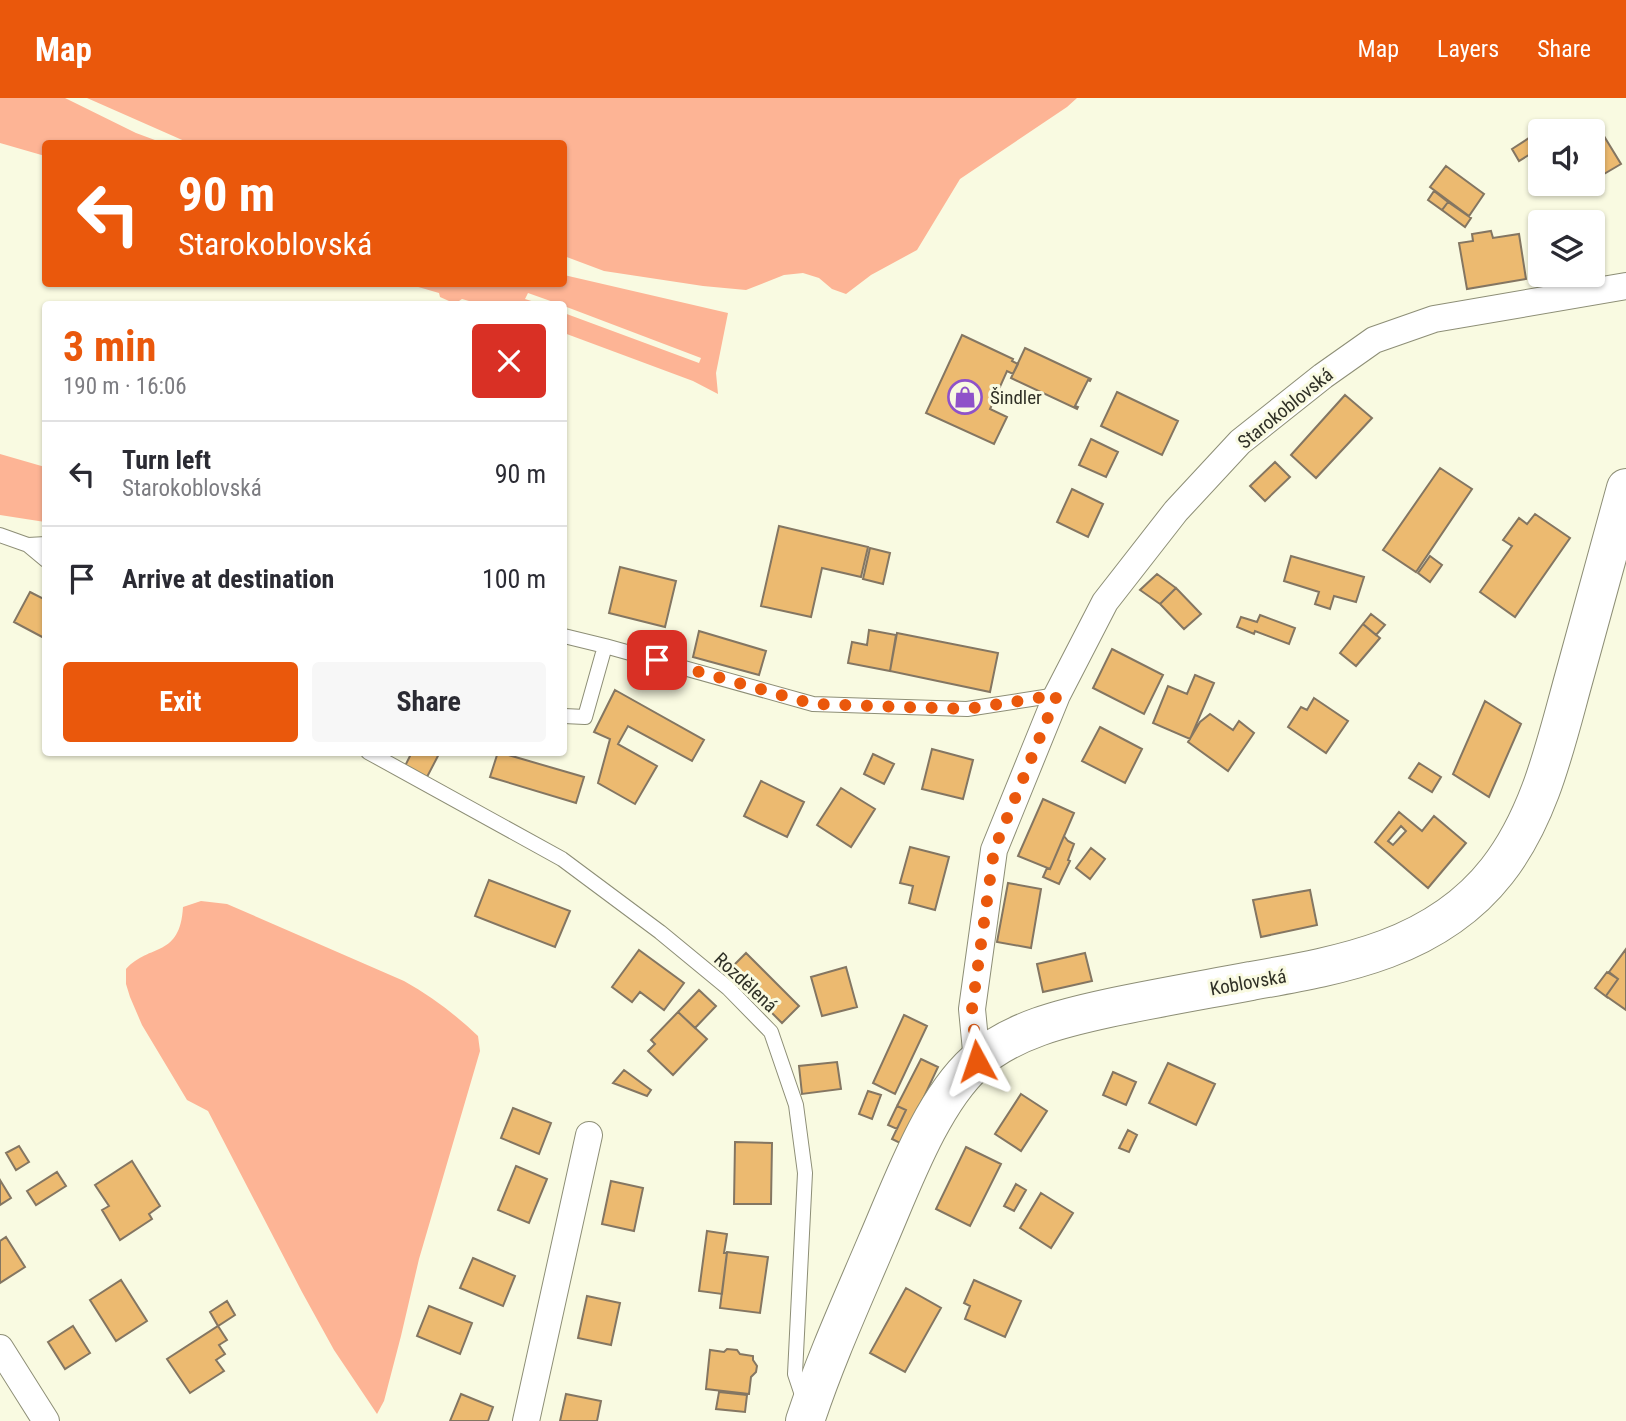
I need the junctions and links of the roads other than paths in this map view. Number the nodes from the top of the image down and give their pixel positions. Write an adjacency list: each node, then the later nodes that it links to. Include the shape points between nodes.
1 (1626, 286): 9 (street, Starokoblovská, via 1434,319 1374,340 1323,376 1240,442 1176,511 1104,602)
2 (1626, 488): 12 (street, Koblovská, via 1541,790 1510,853 1462,906 1424,932 1367,957 1070,1017 1014,1038)
3 (0, 535): 5 (lane)
4 (42, 544): 5 (lane)
5 (28, 545): 6 (lane)
6 (42, 557)
7 (567, 637): 8 (lane)
8 (605, 646): 9 (lane, via 813,704 967,709); 10 (lane, via 584,717)
9 (1057, 695): 12 (street, Starokoblovská, via 994,850 972,1009)
10 (567, 716)
11 (375, 756): 15 (lane, Rozdělená, via 562,859 728,988 771,1032 796,1105 805,1173 795,1374)
12 (977, 1061): 15 (street, Koblovská, via 933,1119)
13 (589, 1135): 17 (street)
14 (0, 1349): 16 (street)
15 (806, 1417)
16 (46, 1421)
17 (526, 1421)

